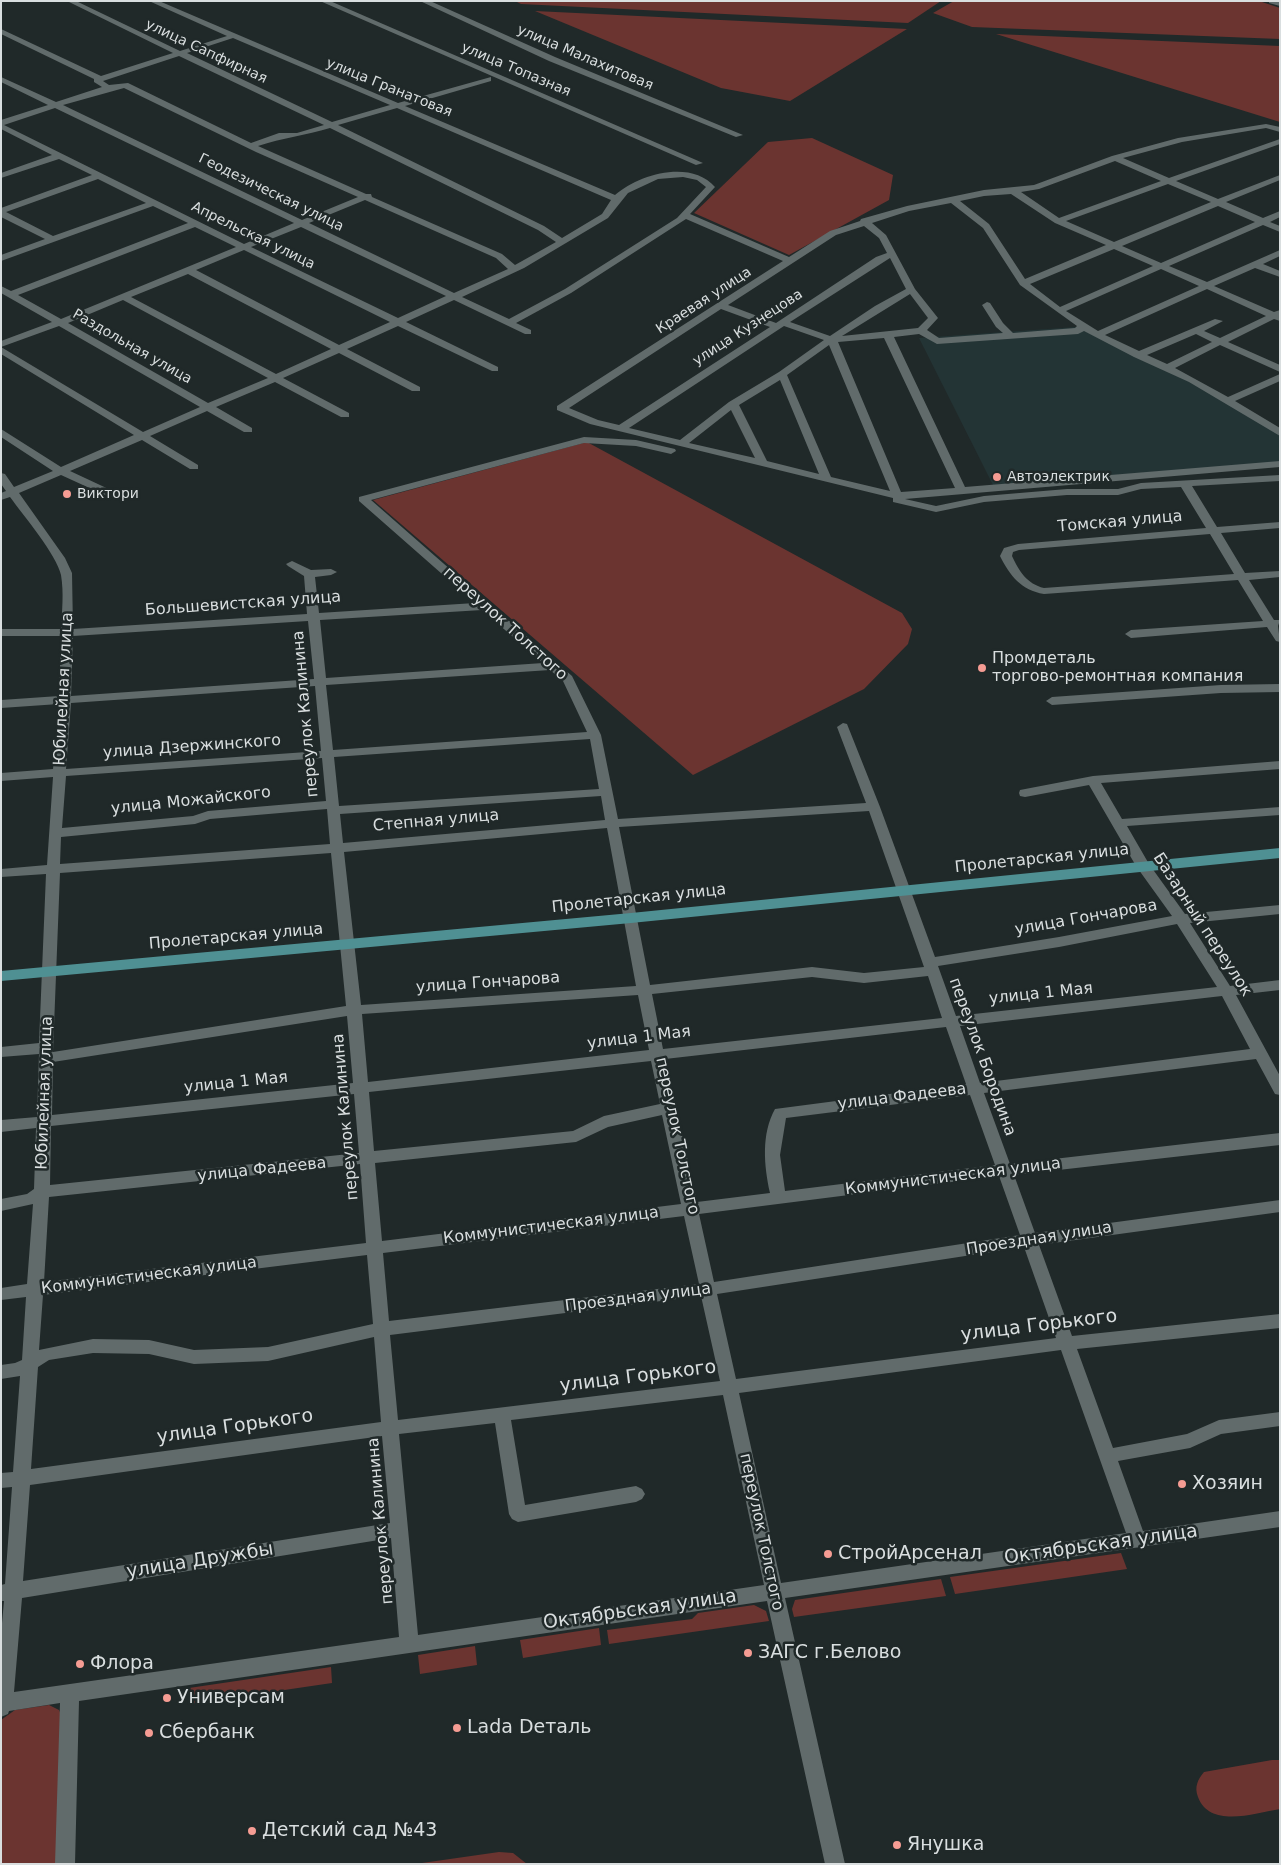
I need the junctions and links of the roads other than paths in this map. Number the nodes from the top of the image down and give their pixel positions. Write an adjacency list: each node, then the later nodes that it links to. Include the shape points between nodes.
1 (70, 1): 9 (street, улица Сапфирная)
2 (152, 1): 8 (street, улица Гранатовая)
3 (323, 1): 26 (street, улица Топазная)
4 (423, 1): 21 (street, улица Малахитовая, via 552,59)
5 (1272, 1): 6 (street)
6 (1280, 4)
7 (1, 31): 12 (street, via 60,58)
8 (235, 36): 9 (street); 15 (street, улица Гранатовая)
9 (179, 53): 12 (street); 18 (street, улица Сапфирная)
10 (1, 79): 14 (street, Геодезическая улица)
11 (488, 79): 15 (street)
12 (97, 80): 13 (street)
13 (108, 88): 14 (street); 23 (street, via 125,85)
14 (53, 104): 17 (street); 43 (street, Геодезическая улица)
15 (396, 107): 18 (street); 33 (street, улица Гранатовая, via 466,133)
16 (1280, 122): 19 (street, Краевая улица)
17 (1, 125): 24 (street, Апрельская улица)
18 (331, 125): 23 (street, via 297,135 282,135); 47 (street, улица Сапфирная, via 541,228)
19 (1266, 126): 20 (street); 25 (street, Краевая улица, via 1181,140)
20 (1280, 130)
21 (739, 135)
22 (1280, 141): 30 (street)
23 (251, 146): 32 (street)
24 (58, 156): 27 (street); 28 (street, Апрельская улица)
25 (1115, 158): 30 (street); 31 (street, Краевая улица, via 1036,187)
26 (699, 162)
27 (1, 176)
28 (98, 176): 35 (street, Апрельская улица); 37 (street)
29 (1280, 177): 36 (street)
30 (1167, 182): 36 (street); 40 (street)
31 (1013, 191): 34 (street, Краевая улица); 40 (street)
32 (368, 196): 43 (street); 57 (street, via 499,256 510,263)
33 (616, 199): 39 (street, via 625,191 657,176 684,174 700,178 711,187); 47 (street, via 605,216)
34 (953, 200): 41 (street, Краевая улица); 59 (street, via 986,226)
35 (153, 203): 44 (street, Апрельская улица); 46 (street)
36 (1218, 203): 42 (street); 48 (street)
37 (1, 212): 46 (street)
38 (1280, 214): 42 (street)
39 (686, 215): 53 (street); 73 (street, via 568,291)
40 (1058, 221): 48 (street)
41 (864, 222): 51 (street, via 883,237); 53 (street, Краевая улица, via 833,233)
42 (1261, 222): 45 (street); 55 (street)
43 (301, 223): 49 (street); 65 (street, Геодезическая улица)
44 (195, 224): 49 (street, Апрельская улица); 63 (street)
45 (1280, 229)
46 (52, 239): 52 (street)
47 (562, 242): 57 (street)
48 (1115, 246): 55 (street); 59 (street)
49 (243, 247): 56 (street); 70 (street, Апрельская улица)
50 (1280, 253): 54 (street)
51 (892, 254): 62 (street); 74 (street, улица Кузнецова, via 879,259)
52 (1, 258)
53 (791, 261): 66 (street, Краевая улица)
54 (1254, 264): 58 (street); 60 (street)
55 (1159, 266): 60 (street); 68 (street)
56 (188, 270): 64 (street); 85 (street)
57 (513, 270): 65 (street)
58 (1280, 274)
59 (1023, 283): 68 (street)
60 (1205, 286): 69 (street); 79 (street)
61 (1, 289): 63 (street, Раздольная улица)
62 (911, 290): 76 (street, via 933,318); 82 (street)
63 (12, 294): 72 (street, Раздольная улица)
64 (123, 296): 72 (street); 93 (street)
65 (455, 296): 70 (street); 73 (street, Геодезическая улица)
66 (722, 306): 74 (street); 99 (street, Краевая улица, via 561,408)
67 (986, 306): 81 (street)
68 (1060, 310): 75 (street)
69 (1278, 316): 83 (street)
70 (400, 321): 85 (street); 89 (street, Апрельская улица)
71 (1218, 321): 77 (street)
72 (62, 322): 84 (street); 97 (street, Раздольная улица)
73 (509, 323): 78 (street, Геодезическая улица)
74 (779, 324): 82 (street); 99 (street, улица Кузнецова)
75 (1083, 326): 79 (street); 81 (street, via 1078,331)
76 (921, 331): 80 (street); 81 (street, via 937,341)
77 (1196, 331): 83 (street); 87 (street)
78 (528, 332)
79 (1097, 334): 87 (street)
80 (888, 335): 82 (street); 113 (street)
81 (1011, 336)
82 (832, 340): 91 (street); 116 (street)
83 (1219, 342): 88 (street); 90 (street)
84 (1, 344)
85 (339, 349): 93 (street); 94 (street)
86 (1, 350): 103 (street)
87 (1137, 355): 88 (street)
88 (1166, 368): 95 (street)
89 (495, 369)
90 (1280, 369)
91 (782, 374): 96 (street); 110 (street)
92 (1280, 377): 95 (street)
93 (275, 378): 97 (street); 98 (street)
94 (416, 389)
95 (1228, 401): 102 (street)
96 (733, 404): 104 (street); 105 (street)
97 (208, 406): 100 (street, Раздольная улица); 103 (street)
98 (345, 415)
99 (621, 429): 104 (street)
100 (248, 430)
101 (1, 432): 108 (street)
102 (1280, 433)
103 (143, 435): 107 (street); 108 (street)
104 (681, 444): 105 (street)
105 (762, 462): 110 (street)
106 (1280, 464): 113 (street)
107 (194, 466)
108 (59, 470): 114 (street); 115 (street)
109 (1, 476): 114 (street, Юбилейная улица)
110 (826, 477): 116 (street)
111 (1280, 478): 112 (street)
112 (1185, 484): 118 (street); 124 (street, переулок Толстого, via 1141,486 1118,492 1067,492 984,499 936,509 636,443 602,439 568,443 363,499)
113 (962, 489): 116 (street)
114 (7, 494): 128 (street, Юбилейная улица, via 49,542 66,573)
115 (111, 494)
116 (897, 496)
117 (1280, 525): 118 (street, Томская улица)
118 (1212, 531): 123 (street); 123 (street, Томская улица, via 1018,547 1008,550 1006,556 1027,586 1044,591)
119 (292, 564): 121 (street)
120 (331, 572): 121 (street)
121 (309, 574): 125 (street, переулок Калинина)
122 (1280, 574): 123 (street)
123 (1241, 578): 126 (street)
124 (486, 606): 125 (street, Большевистская улица); 131 (street, переулок Толстого)
125 (315, 615): 128 (street, Большевистская улица); 132 (street, переулок Калинина)
126 (1275, 623): 129 (street); 130 (street)
127 (1, 632): 128 (street, Большевистская улица)
128 (67, 632): 134 (street, Юбилейная улица)
129 (1131, 634)
130 (1280, 639)
131 (553, 666): 132 (street); 138 (street, переулок Толстого, via 568,679)
132 (322, 683): 134 (street); 139 (street, переулок Калинина)
133 (1280, 688): 135 (street)
134 (65, 700): 136 (street); 141 (street, Юбилейная улица)
135 (1052, 701)
136 (1, 704)
137 (843, 727): 146 (street, переулок Бородина)
138 (595, 735): 139 (street, улица Дзержинского); 144 (street, переулок Толстого)
139 (328, 755): 141 (street, улица Дзержинского); 147 (street, переулок Калинина)
140 (1280, 765): 143 (street)
141 (60, 772): 142 (street, улица Дзержинского); 151 (street, Юбилейная улица)
142 (1, 777)
143 (1093, 780): 145 (street); 150 (street, Базарный переулок)
144 (606, 792): 147 (street, улица Можайского); 149 (street, переулок Толстого)
145 (1025, 792)
146 (874, 806): 149 (street, Степная улица); 157 (street, переулок Бородина)
147 (332, 808): 151 (street, улица Можайского, via 208,815 195,820); 152 (street, переулок Калинина)
148 (1280, 811): 150 (street)
149 (612, 822): 152 (street, Степная улица); 159 (street, переулок Толстого)
150 (1123, 823): 154 (street, Базарный переулок)
151 (54, 832): 155 (street, Юбилейная улица)
152 (337, 848): 155 (street, Степная улица); 161 (street, переулок Калинина)
153 (1280, 853): 154 (main road, Пролетарская улица)
154 (1143, 866): 157 (main road, Пролетарская улица); 160 (street, Базарный переулок)
155 (53, 869): 156 (street, Степная улица); 163 (street, Юбилейная улица)
156 (1, 873)
157 (904, 890): 159 (main road, Пролетарская улица); 162 (street, переулок Бородина)
158 (1280, 910): 160 (street, улица Гончарова)
159 (631, 918): 161 (main road, Пролетарская улица); 166 (street, переулок Толстого)
160 (1181, 919): 162 (street, улица Гончарова); 167 (street, Базарный переулок)
161 (348, 944): 163 (main road, Пролетарская улица); 168 (street, переулок Калинина)
162 (931, 966): 166 (street, улица Гончарова, via 864,978 812,972); 169 (street, переулок Бородина)
163 (48, 972): 164 (main road, Пролетарская улица); 171 (street, Юбилейная улица)
164 (1, 976)
165 (1280, 985): 167 (street, улица 1 Мая)
166 (645, 990): 168 (street, улица Гончарова); 172 (street, переулок Толстого)
167 (1227, 992): 169 (street, улица 1 Мая); 173 (street, Базарный переулок)
168 (354, 1010): 171 (street, улица Гончарова); 175 (street, переулок Калинина)
169 (950, 1021): 172 (street, улица 1 Мая); 174 (street, переулок Бородина)
170 (1, 1052): 171 (street, улица Гончарова)
171 (46, 1053): 178 (street, Юбилейная улица)
172 (659, 1054): 175 (street, улица 1 Мая); 177 (street, переулок Толстого)
173 (1268, 1059): 174 (street, улица Фадеева); 176 (street, Базарный переулок)
174 (975, 1087): 182 (street, переулок Бородина); 184 (street, улица Фадеева, via 780,1113 771,1154)
175 (360, 1088): 178 (street, улица 1 Мая); 181 (street, переулок Калинина)
176 (1280, 1090)
177 (669, 1108): 181 (street, улица Фадеева, via 604,1122 576,1136); 187 (street, переулок Толстого)
178 (44, 1121): 179 (street, улица 1 Мая); 183 (street, Юбилейная улица)
179 (1, 1126)
180 (1280, 1139): 182 (street, Коммунистическая улица)
181 (367, 1159): 183 (street, улица Фадеева); 189 (street, переулок Калинина)
182 (1004, 1170): 184 (street, Коммунистическая улица); 188 (street, переулок Бородина)
183 (42, 1192): 185 (street, улица Фадеева, via 31,1199); 191 (street, Юбилейная улица)
184 (779, 1198): 187 (street, Коммунистическая улица)
185 (1, 1205)
186 (1280, 1206): 188 (street, Проездная улица)
187 (692, 1208): 189 (street, Коммунистическая улица); 190 (street, переулок Толстого)
188 (1030, 1240): 190 (street, Проездная улица); 195 (street, переулок Бородина)
189 (374, 1248): 191 (street, Коммунистическая улица); 194 (street, переулок Калинина)
190 (709, 1289): 194 (street, Проездная улица); 198 (street, переулок Толстого)
191 (35, 1290): 192 (street, Коммунистическая улица); 196 (street, Юбилейная улица)
192 (1, 1294)
193 (1280, 1321): 195 (street, улица Горького)
194 (382, 1329): 196 (street, Проездная улица, via 268,1354 194,1357 149,1346 93,1346 46,1354); 201 (street, переулок Калинина)
195 (1066, 1343): 198 (street, улица Горького); 202 (street, переулок Бородина)
196 (31, 1362): 197 (street, Проездная улица, via 18,1370); 203 (street, Юбилейная улица)
197 (1, 1372)
198 (731, 1388): 199 (street, улица Горького); 209 (street, переулок Толстого)
199 (502, 1415): 201 (street, улица Горького); 205 (street, via 518,1514)
200 (1280, 1419): 202 (street, via 1219,1427 1190,1441)
201 (390, 1428): 203 (street, улица Горького); 207 (street, переулок Калинина)
202 (1107, 1456): 208 (street, переулок Бородина)
203 (20, 1478): 204 (street, улица Горького); 210 (street, Юбилейная улица)
204 (1, 1481)
205 (636, 1494)
206 (1280, 1519): 208 (street, Октябрьская улица)
207 (399, 1529): 210 (street, улица Дружбы); 211 (street, переулок Калинина)
208 (1137, 1540): 209 (street, Октябрьская улица)
209 (775, 1591): 211 (street, Октябрьская улица); 215 (street, переулок Толстого)
210 (8, 1592): 213 (street, Юбилейная улица)
211 (409, 1643): 212 (street, Октябрьская улица)
212 (70, 1693): 213 (street, Октябрьская улица); 214 (street)
213 (2, 1704)
214 (66, 1864)
215 (834, 1864)

